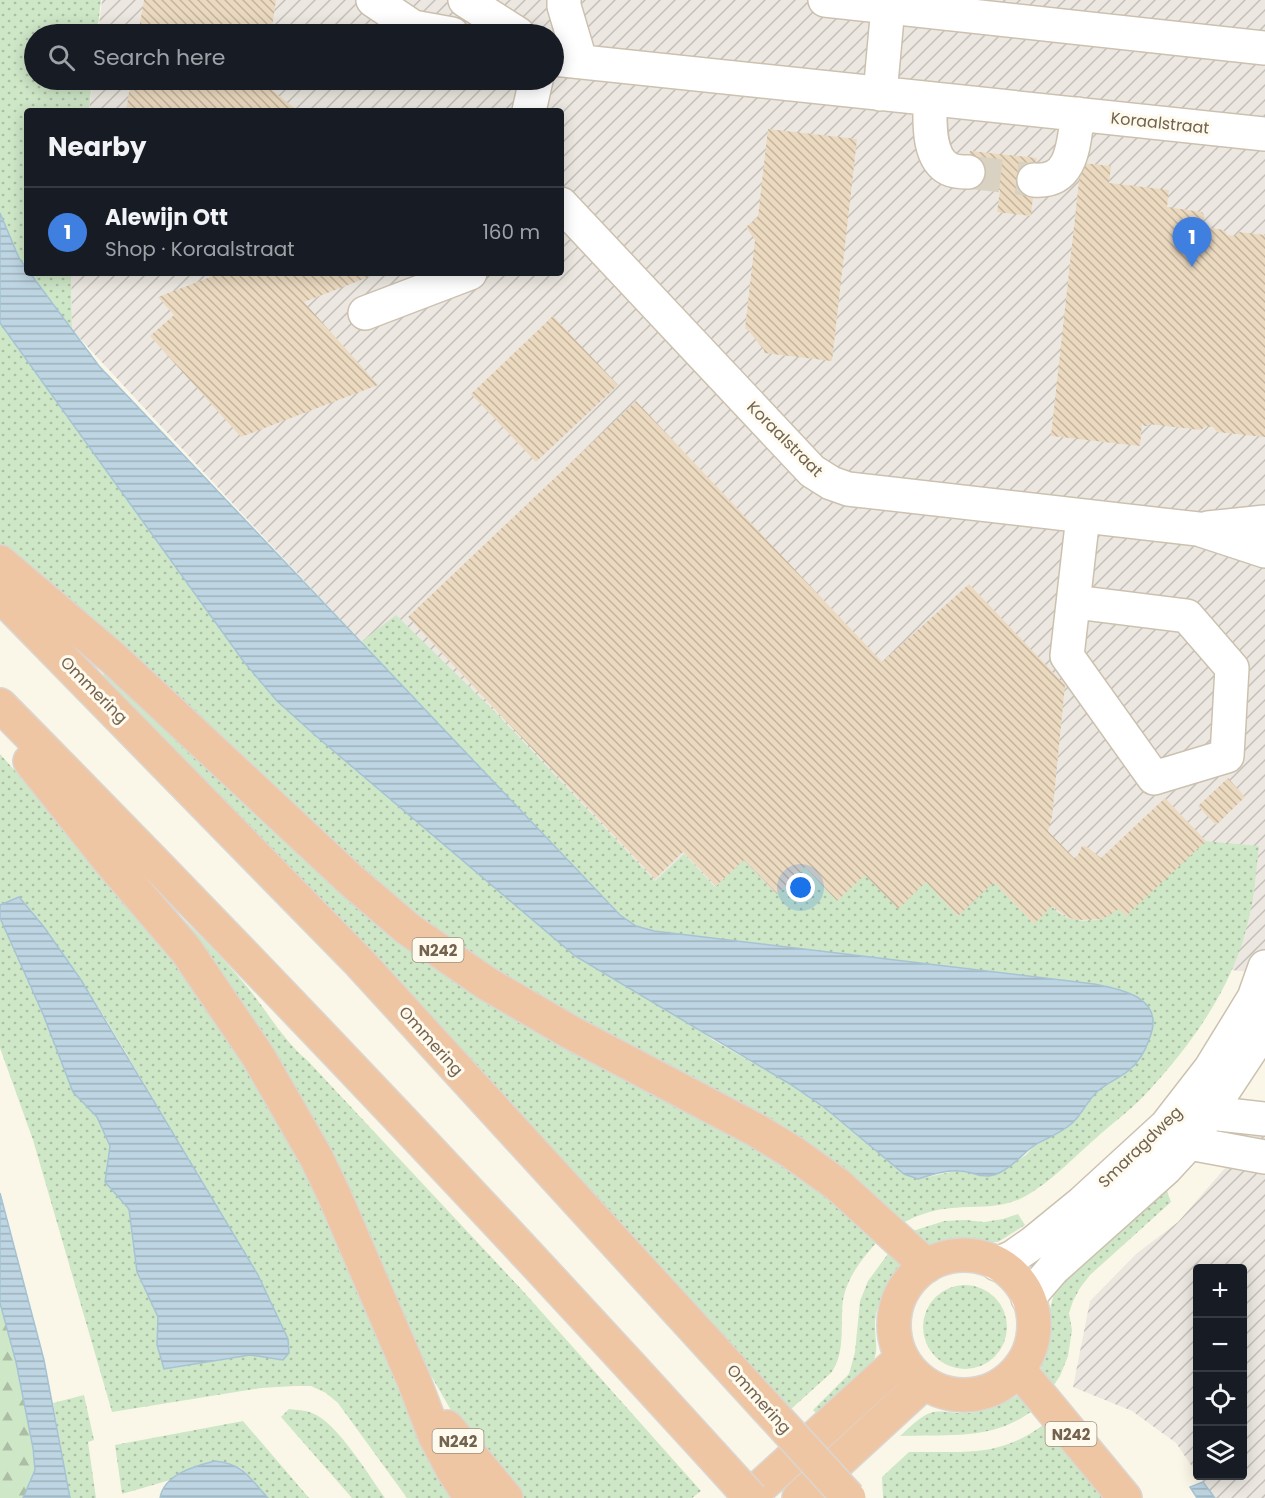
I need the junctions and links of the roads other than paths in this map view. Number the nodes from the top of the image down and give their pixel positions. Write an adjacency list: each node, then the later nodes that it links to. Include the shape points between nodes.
1 (373, 0): 6 (street)
2 (465, 0): 7 (street)
3 (564, 0): 8 (street)
4 (825, 0): 5 (street)
5 (888, 7): 9 (street); 11 (street)
6 (409, 24)
7 (502, 24)
8 (559, 24)
9 (1265, 48)
10 (564, 74): 11 (street, Koraalstraat)
11 (880, 93): 12 (street, Koraalstraat)
12 (930, 99): 13 (street, Koraalstraat); 15 (street, via 931,130 938,159 951,170)
13 (1078, 114): 14 (street, Koraalstraat); 16 (street, via 1065,168 1056,177)
14 (1265, 134)
15 (968, 172)
16 (1034, 180)
17 (564, 212): 18 (street, Koraalstraat)
18 (573, 234): 21 (street, Koraalstraat, via 812,471 831,483 848,489)
19 (462, 276): 20 (street)
20 (364, 313)
21 (1083, 516): 23 (street, Koraalstraat); 27 (street)
22 (1265, 522): 23 (street, Koraalstraat)
23 (1198, 530): 24 (street, Koraalstraat)
24 (1265, 551)
25 (0, 562): 38 (highway, N242, via 113,658 408,929 486,983 570,1032 792,1152 838,1185)
26 (0, 595): 48 (highway, Ommering, bridge, via 360,963)
27 (1075, 602): 27 (street, via 1067,656 1154,778 1227,756 1232,668 1187,616)
28 (0, 705): 46 (highway, bridge, via 369,1084)
29 (0, 722): 42 (highway, N242, via 186,950 258,1056 317,1159)
30 (1265, 967): 35 (street, Smaragdweg, via 1254,999 1211,1068)
31 (1262, 1030): 32 (street, Smaragdweg); 33 (street, Smaragdweg)
32 (1265, 1072)
33 (1210, 1113): 34 (street); 35 (street, Smaragdweg)
34 (1265, 1119)
35 (1183, 1129): 36 (street); 37 (street, Smaragdweg, via 1166,1126 1066,1216 1026,1248); 39 (street, Smaragdweg, via 1165,1169 1053,1269)
36 (1265, 1158)
37 (997, 1264): 38 (highway, via 963,1255); 39 (highway, via 1015,1277)
38 (927, 1266): 40 (highway, via 911,1280 894,1317 895,1338)
39 (1028, 1298): 41 (highway, via 1035,1330 1030,1352)
40 (902, 1358): 43 (highway); 46 (highway)
41 (1018, 1370): 43 (highway, via 1003,1384 984,1393 963,1396); 49 (highway, N242)
42 (414, 1382): 44 (highway, N242, via 435,1436); 45 (highway, N242)
43 (924, 1383): 47 (highway)
44 (471, 1498)
45 (506, 1498)
46 (749, 1498)
47 (798, 1498)
48 (849, 1498)
49 (1125, 1498)

